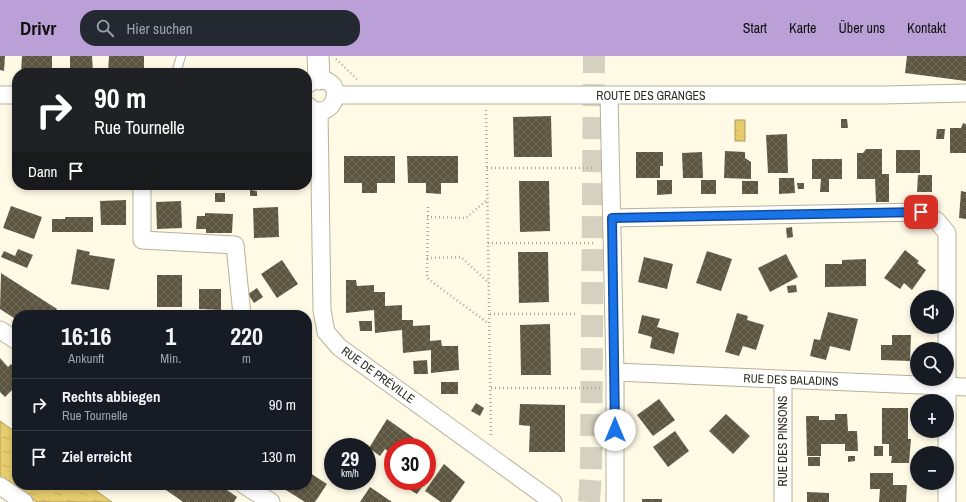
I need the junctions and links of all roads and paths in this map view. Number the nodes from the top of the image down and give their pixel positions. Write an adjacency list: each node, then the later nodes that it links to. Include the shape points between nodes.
1 (181, 56): 3 (lane)
2 (318, 56): 4 (street)
3 (177, 68)
4 (313, 82): 8 (street, via 330,83)
5 (966, 92): 9 (street, ROUTE DES GRANGES, via 884,95)
6 (0, 95): 7 (street)
7 (12, 95)
8 (336, 95): 9 (street, ROUTE DES GRANGES); 11 (street, via 331,107)
9 (609, 96): 18 (street)
10 (486, 104): 12 (path)
11 (313, 108): 42 (street, RUE DE PRÉVILLE, via 322,310 326,332 339,347)
12 (487, 168): 13 (path); 15 (path)
13 (596, 168)
14 (142, 190): 23 (street, via 142,240 235,245)
15 (488, 199): 17 (path, via 466,218); 20 (path)
16 (428, 206): 17 (path)
17 (427, 218): 21 (path)
18 (612, 218): 29 (street, via 921,212 937,221 947,233); 30 (street)
19 (597, 242): 20 (path)
20 (488, 243): 22 (path)
21 (427, 258): 22 (path, via 461,257); 26 (path, via 428,278)
22 (489, 283): 24 (path)
23 (242, 310)
24 (490, 314): 25 (path); 26 (path)
25 (578, 314)
26 (490, 325): 35 (path)
27 (0, 330): 28 (street)
28 (12, 338)
29 (948, 342)
30 (615, 372): 31 (street, RUE DES BALADINS); 43 (street)
31 (783, 380): 32 (street, RUE DES BALADINS); 44 (street, RUE DES PINSONS)
32 (910, 385)
33 (948, 386): 34 (street, RUE DES BALADINS); 45 (street)
34 (966, 387)
35 (491, 388): 36 (path); 37 (path)
36 (606, 388)
37 (491, 440)
38 (0, 486): 40 (street)
39 (252, 490): 41 (street)
40 (18, 500)
41 (271, 502)
42 (553, 502)
43 (615, 502)
44 (783, 502)
45 (947, 502)

